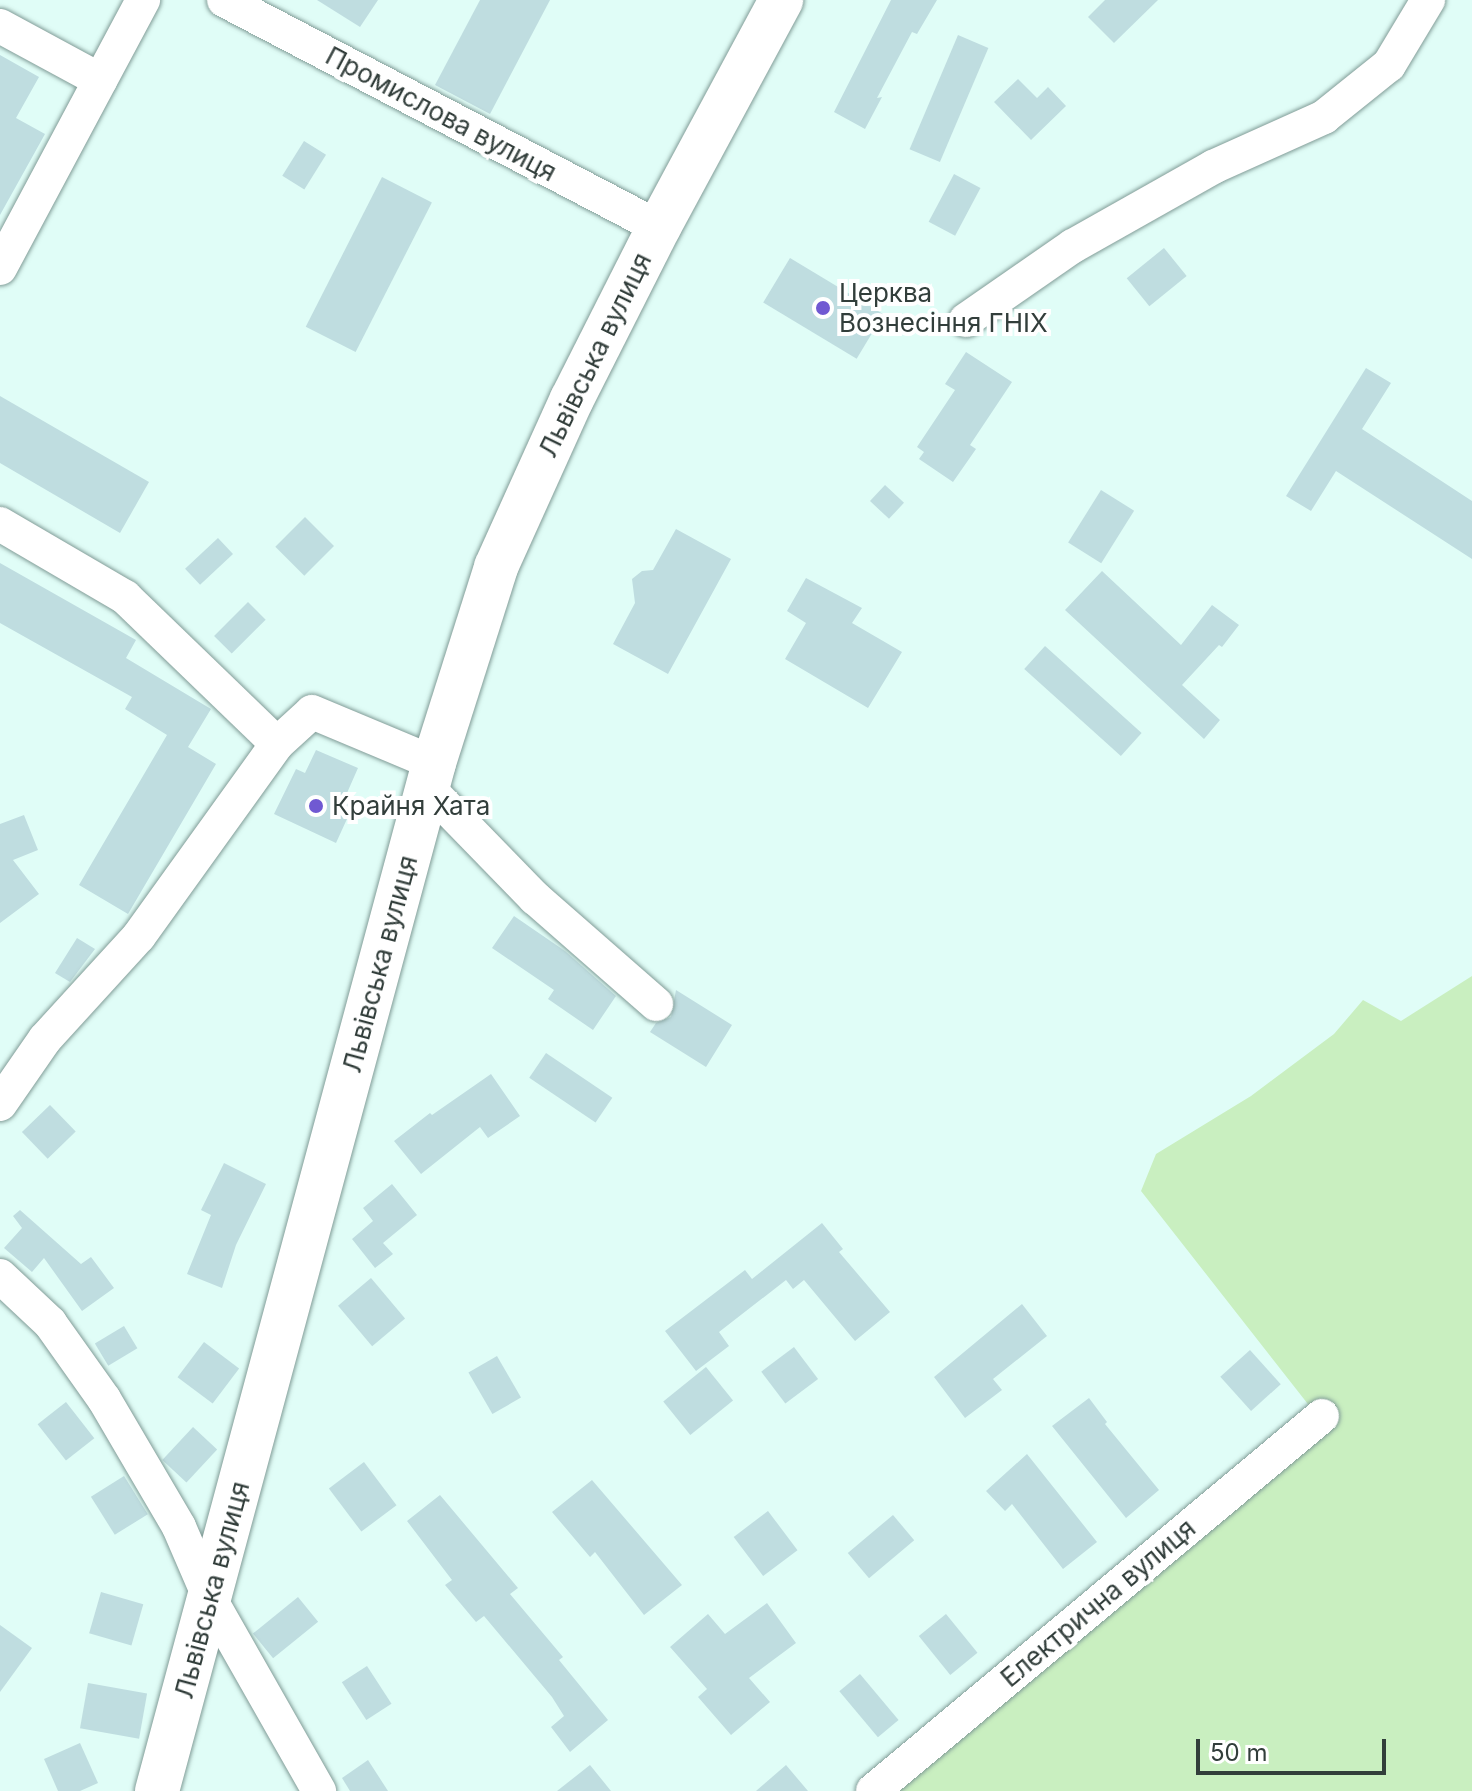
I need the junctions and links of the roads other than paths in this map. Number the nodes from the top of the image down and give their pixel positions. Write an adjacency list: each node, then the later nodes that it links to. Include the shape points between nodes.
1 (143, 0): 6 (street)
2 (224, 0): 7 (street, Промислова вулиця)
3 (781, 0): 7 (main road, Львівська вулиця)
4 (1428, 0): 9 (street, via 1389,65 1324,117 1213,167 1085,238)
5 (0, 26): 6 (street)
6 (100, 80): 8 (street)
7 (659, 227): 12 (main road, Львівська вулиця, via 572,399 496,567)
8 (0, 268)
9 (966, 320)
10 (0, 524): 11 (street, via 125,597)
11 (277, 744): 12 (street, via 312,712); 14 (street, via 139,936 45,1039)
12 (431, 775): 13 (street, via 535,898); 17 (main road, Львівська вулиця)
13 (656, 1004)
14 (0, 1104)
15 (0, 1276): 17 (street, via 50,1323 104,1399 179,1527)
16 (1322, 1416): 20 (street, Електрична вулиця)
17 (210, 1599): 18 (main road, Львівська вулиця); 19 (street)
18 (157, 1791)
19 (319, 1791)
20 (873, 1791)

